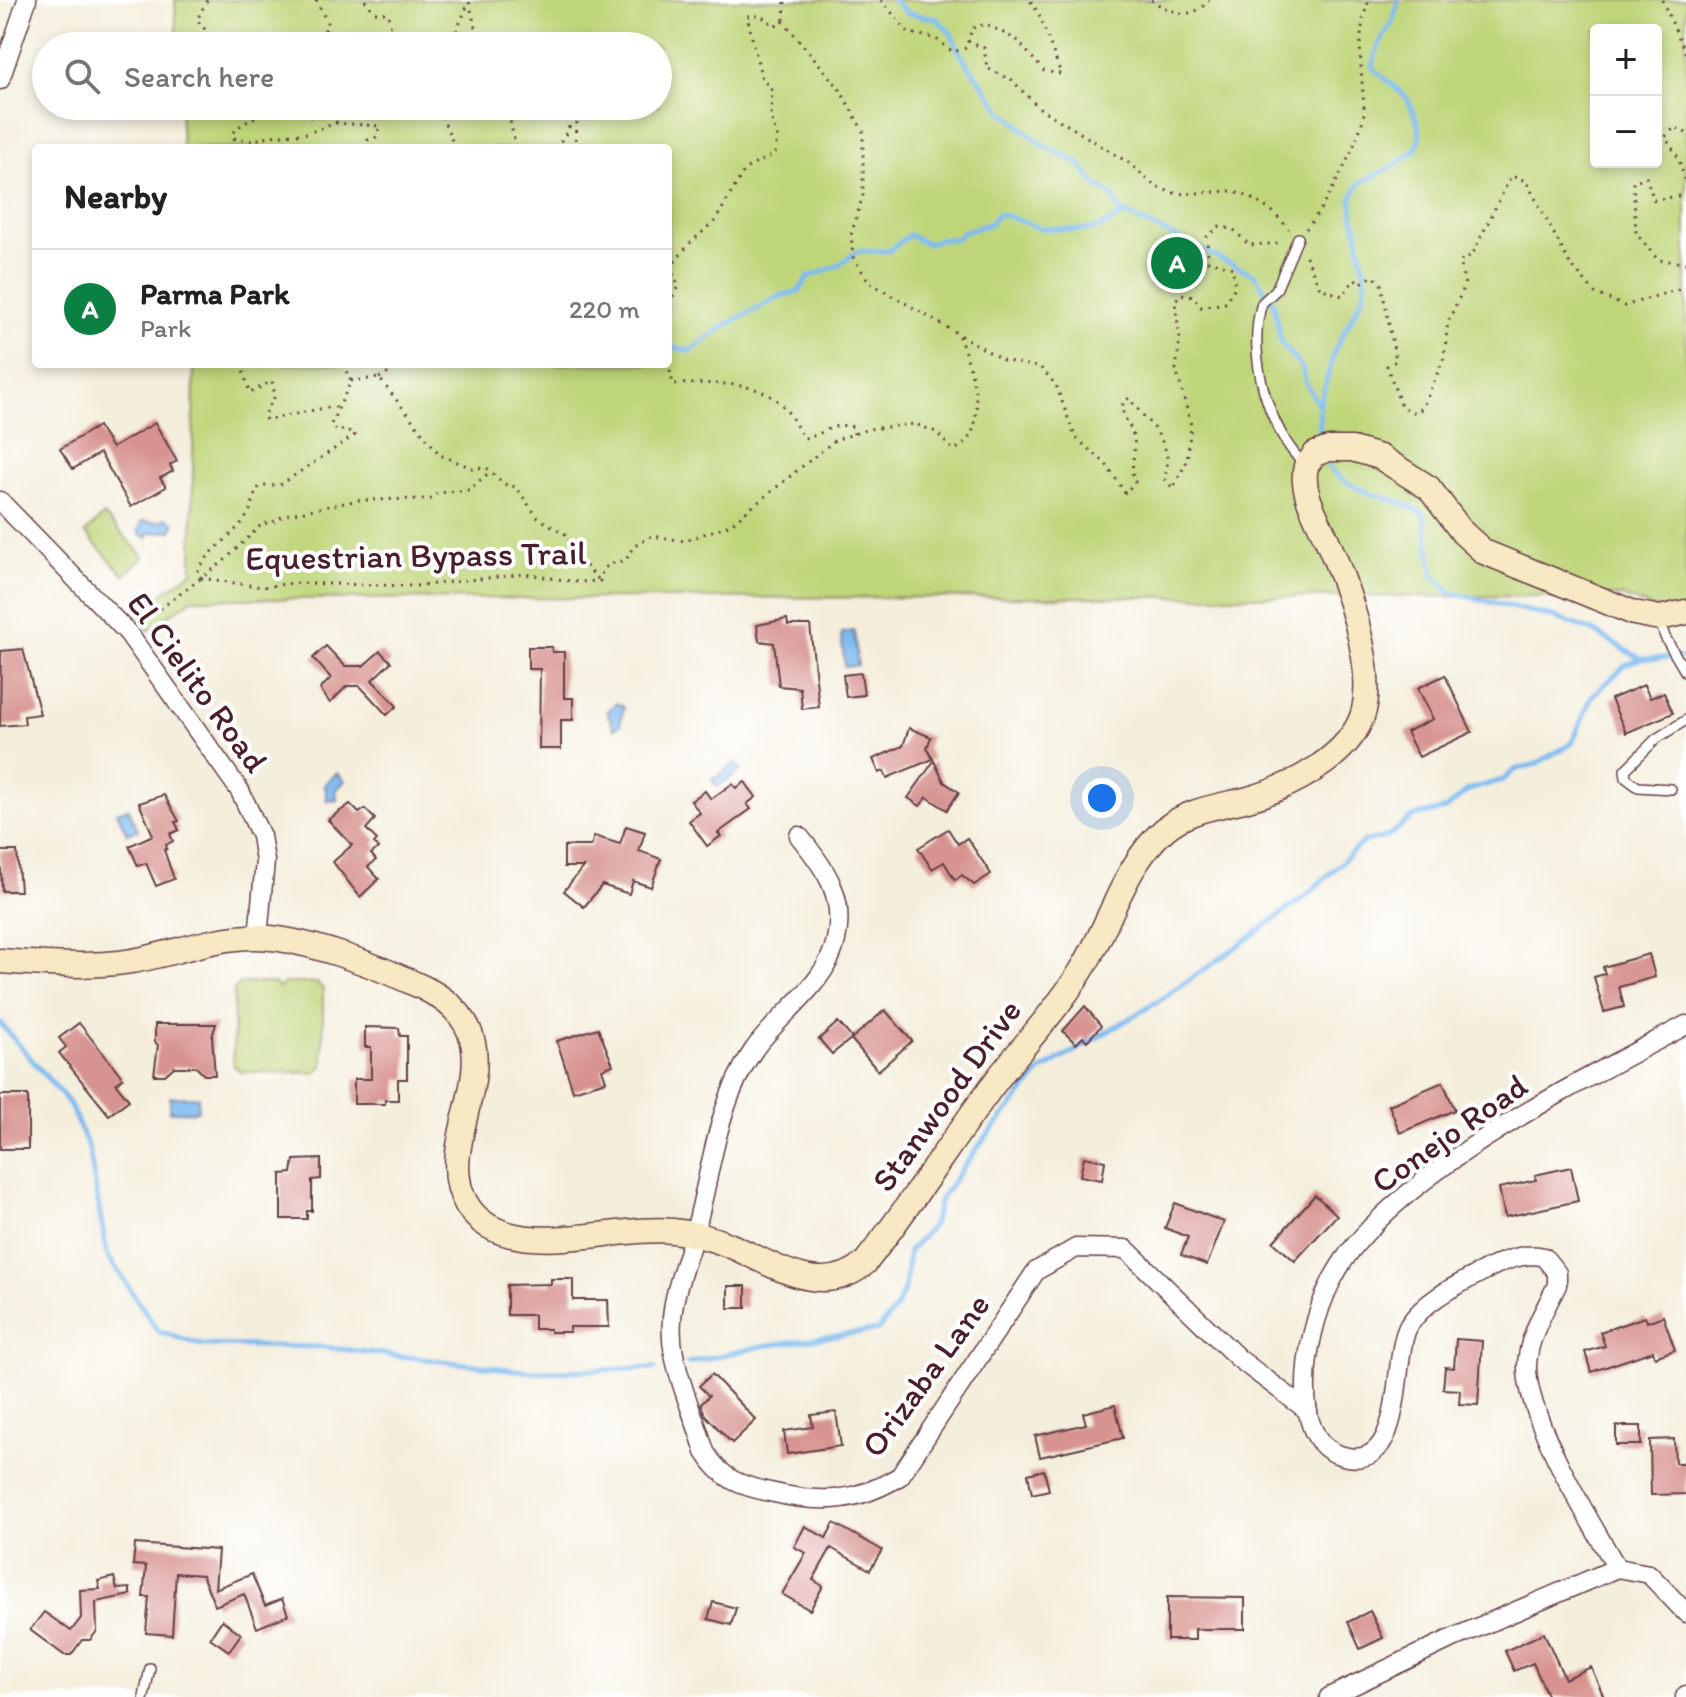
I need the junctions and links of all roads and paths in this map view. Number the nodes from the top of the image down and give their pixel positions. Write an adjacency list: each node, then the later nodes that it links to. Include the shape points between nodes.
1 (27, 0): 20 (street)
2 (207, 0): 13 (path, via 197,20)
3 (316, 0): 14 (path, via 328,24)
4 (365, 0): 15 (path, via 374,12 388,13)
5 (785, 0): 12 (path)
6 (881, 0): 18 (path, via 909,33 935,38 953,52)
7 (1030, 0): 18 (path, via 1061,74 1037,67 1017,40 992,26 976,26)
8 (1151, 0): 9 (path, via 1182,15)
9 (1209, 0)
10 (1369, 0): 38 (path, via 1359,49 1361,134 1319,213)
11 (1662, 0): 19 (path)
12 (783, 21): 40 (path, via 775,26 760,15 747,16 761,76 772,91 775,154 745,169 715,221); 44 (path, via 839,88 863,131 863,195 851,235 853,257 869,282)
13 (207, 32)
14 (323, 32)
15 (392, 32)
16 (455, 32): 17 (path, via 469,2)
17 (476, 32)
18 (968, 43): 38 (path, via 984,48 987,68 1012,80 1038,107 1129,163 1156,187 1177,194 1231,191 1247,196 1272,211)
19 (1686, 54)
20 (0, 80)
21 (251, 120): 29 (path, via 240,125)
22 (338, 120): 27 (path)
23 (443, 120): 32 (path)
24 (510, 120): 33 (path)
25 (569, 120): 34 (path)
26 (578, 120): 35 (path)
27 (336, 123): 29 (path, via 308,133 252,141); 31 (path, via 380,126)
28 (1686, 133): 36 (path, via 1675,127 1665,137)
29 (234, 138): 30 (path)
30 (235, 144)
31 (368, 144)
32 (453, 144)
33 (515, 144)
34 (559, 144)
35 (575, 144)
36 (1686, 185)
37 (1686, 200): 39 (path, via 1654,200 1646,177 1633,182 1636,233 1658,260)
38 (1298, 238): 42 (path, via 1320,288 1342,296 1355,279 1361,283 1373,276 1381,283 1396,361 1387,366 1389,377 1401,406 1413,412 1422,409 1444,358 1448,322 1465,285 1460,261 1472,255 1511,176 1526,181 1570,264 1595,293 1624,306); 44 (path, via 1273,246 1249,245 1242,234 1219,227 1207,237 1208,261 1233,268 1235,287 1225,303 1211,307 1201,307 1193,296 1181,294 1175,301 1180,340 1176,369 1191,425 1187,461 1173,488 1164,479 1170,464 1168,447 1129,398 1121,412 1133,434 1130,471 1135,482 1125,493 1106,464 1075,437 1056,385 1041,368 1003,360); 53 (lane, via 1276,290 1264,299 1258,344 1279,433)
39 (1686, 263)
40 (672, 265)
41 (672, 272): 43 (path, via 679,287)
42 (1686, 287)
43 (672, 297)
44 (958, 335): 52 (path, via 971,366 977,407 963,447 953,450 936,432 915,424)
45 (242, 368): 51 (path, via 250,393 272,381 275,396 266,420)
46 (345, 368): 50 (path)
47 (387, 368): 49 (path)
48 (669, 368): 52 (path, via 673,384 724,384 770,397 782,405 804,438 838,425 853,427)
49 (379, 378): 50 (path); 54 (path, via 440,455)
50 (351, 381): 51 (path)
51 (338, 409): 56 (path, via 333,430 355,435 280,485 261,485 247,514 203,562 197,572)
52 (854, 434): 57 (path, Equestrian Bypass Trail, via 835,440 731,524 685,541 652,536 633,547 626,560 601,570)
53 (1306, 466): 59 (main road, via 1315,454 1329,449 1380,457 1429,488 1484,552); 68 (main road, Stanwood Drive, via 1306,489 1340,574 1361,649 1366,699 1350,737 1291,781 1187,814 1160,834 1071,986 858,1269 832,1280 800,1277)
54 (489, 470): 56 (path, via 474,488 437,493 432,499 359,500 285,515 262,524); 57 (path, via 516,487 538,518 567,535 574,553)
55 (0, 501): 60 (street, El Cielito Road)
56 (201, 578): 57 (path, Equestrian Bypass Trail, via 262,587 415,586 525,574); 60 (path)
57 (600, 581)
58 (1686, 612): 59 (main road)
59 (1662, 628): 61 (lane)
60 (128, 633): 65 (street, El Cielito Road, via 217,756 258,826 265,861)
61 (1685, 672)
62 (1686, 720): 63 (lane, via 1656,739 1625,770 1626,778 1638,787)
63 (1671, 789)
64 (799, 836): 68 (street, Orizaba Lane, via 835,889 836,941 818,978 766,1033 741,1071 717,1131)
65 (258, 937): 66 (main road, Stanwood Drive, via 114,963); 68 (main road, Stanwood Drive, via 302,945 410,982 458,1013 470,1037 474,1066 457,1175 466,1203 484,1224 524,1238 650,1230)
66 (0, 961)
67 (1686, 1025): 69 (street, Conejo Road, via 1451,1162 1374,1225 1332,1278 1321,1307 1306,1374)
68 (694, 1234): 69 (street, Orizaba Lane, via 675,1286 674,1354 705,1452 713,1466 737,1485 820,1501 864,1495 900,1476 1036,1271 1089,1246 1126,1249 1238,1358)
69 (1308, 1411): 70 (street, Conejo Road, via 1311,1428 1328,1449 1351,1457 1378,1447 1393,1419 1402,1340 1420,1311 1487,1269 1525,1255 1544,1257 1557,1273 1557,1285 1529,1348 1529,1388 1569,1484)
70 (1617, 1568): 71 (street, via 1649,1574); 74 (street)
71 (1686, 1613)
72 (150, 1668): 73 (lane)
73 (144, 1697)
74 (1329, 1697)

